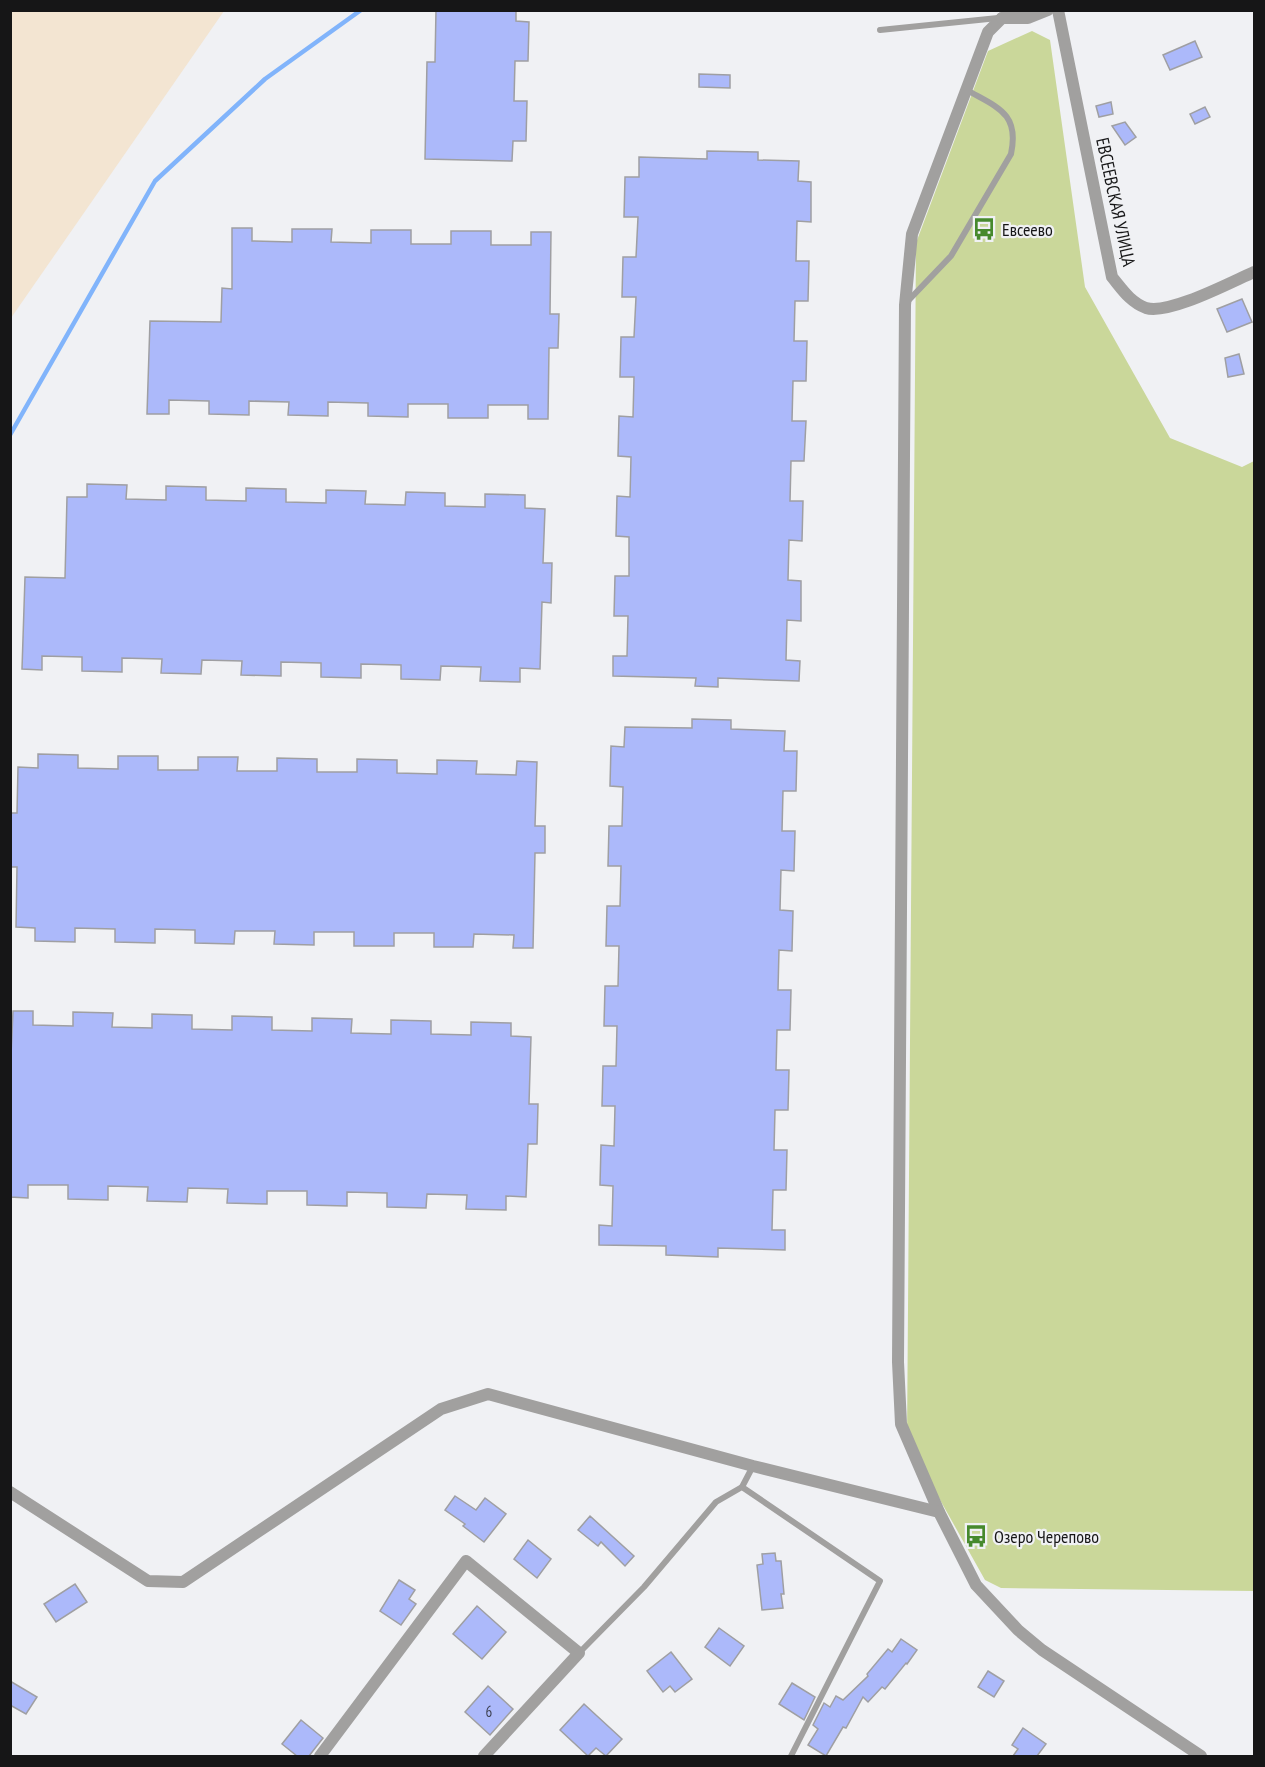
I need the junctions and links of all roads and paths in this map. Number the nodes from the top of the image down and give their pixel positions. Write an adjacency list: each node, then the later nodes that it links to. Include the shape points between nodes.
1 (1048, 10): 3 (street, via 1028,18)
2 (1058, 10): 6 (street, ЕВСЕЕВСКАЯ УЛИЦА, via 1112,277 1130,299 1147,308 1171,307)
3 (1000, 14): 4 (lane); 5 (street, via 988,32)
4 (880, 30)
5 (965, 89): 7 (street, via 912,234); 7 (lane, via 1004,111 1014,140 1011,154 951,256)
6 (1254, 272)
7 (905, 304): 11 (street, via 898,1362 901,1424)
8 (753, 1466): 9 (lane); 10 (street, via 488,1394 441,1409 183,1582 148,1581); 11 (street)
9 (742, 1486): 12 (lane, via 716,1502 644,1587); 15 (lane, via 880,1581)
10 (10, 1492)
11 (939, 1512): 16 (street, via 976,1585 1018,1630)
12 (579, 1653): 13 (street, via 466,1561); 14 (street)
13 (320, 1756)
14 (484, 1756)
15 (791, 1756)
16 (1201, 1756)

